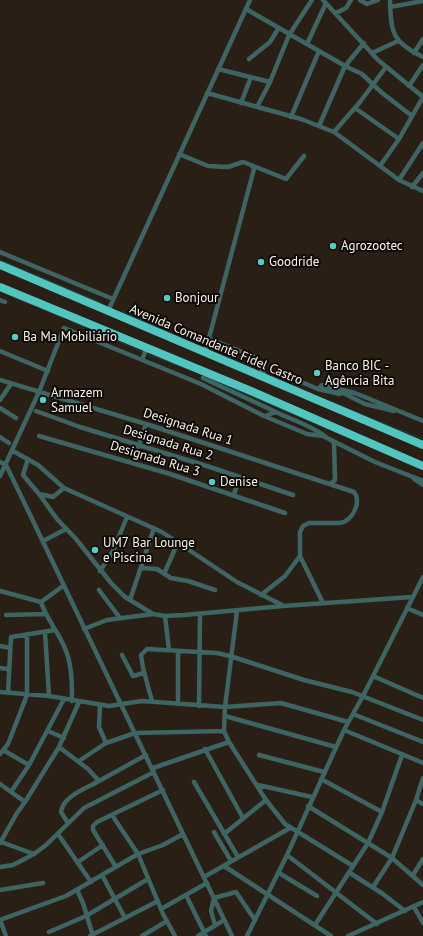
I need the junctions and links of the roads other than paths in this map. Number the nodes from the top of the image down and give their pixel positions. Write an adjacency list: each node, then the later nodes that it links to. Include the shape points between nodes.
1 (250, 0): 11 (street)
2 (312, 0): 14 (street)
3 (351, 0): 12 (street, via 346,8)
4 (360, 0): 7 (street, via 366,4)
5 (378, 0): 7 (street)
6 (390, 0): 10 (street)
7 (372, 1)
8 (423, 1): 10 (street)
9 (325, 2): 12 (street); 18 (street)
10 (390, 7): 16 (street, via 393,34)
11 (246, 9): 13 (street); 27 (street)
12 (336, 13): 17 (street)
13 (278, 29): 14 (street); 23 (street, via 270,42)
14 (289, 35): 18 (street); 29 (street)
15 (423, 39): 21 (street)
16 (398, 41): 20 (street); 21 (street)
17 (364, 43): 20 (street); 25 (street)
18 (307, 44): 19 (street)
19 (319, 51): 25 (street); 38 (street)
20 (372, 53): 26 (street)
21 (414, 53): 22 (street)
22 (423, 57)
23 (249, 59)
24 (423, 65): 31 (street)
25 (345, 66): 30 (street, via 362,74); 39 (street)
26 (386, 66): 30 (street); 31 (street)
27 (218, 69): 28 (street); 32 (street)
28 (251, 77): 29 (street); 34 (street)
29 (270, 82): 35 (street)
30 (374, 84): 36 (street); 37 (street, via 380,92)
31 (410, 86): 33 (street)
32 (207, 93): 34 (street); 43 (street)
33 (423, 97): 37 (street)
34 (241, 103): 35 (street)
35 (257, 107): 38 (street)
36 (355, 108): 40 (street); 41 (street)
37 (412, 116): 41 (street)
38 (291, 117): 39 (street)
39 (319, 126): 40 (street)
40 (334, 132): 46 (street)
41 (399, 139): 46 (street)
42 (423, 143): 48 (street)
43 (179, 154): 45 (street, via 208,166 228,166 244,162); 56 (street)
44 (304, 156): 45 (street, via 286,179)
45 (251, 165): 59 (street, via 254,171)
46 (380, 166): 48 (street)
47 (423, 173): 49 (street)
48 (399, 180): 49 (street)
49 (412, 187): 50 (street)
50 (423, 191)
51 (0, 252): 56 (street)
52 (0, 265): 53 (highway, Avenida Comandante Fidel Castro)
53 (10, 269): 54 (highway); 57 (highway, Avenida Comandante Fidel Castro)
54 (0, 271)
55 (1, 287): 58 (highway)
56 (113, 299): 57 (street)
57 (108, 311): 63 (highway, Avenida Comandante Fidel Castro)
58 (95, 326): 60 (street); 61 (highway)
59 (210, 338): 63 (street); 67 (street, via 255,357)
60 (90, 339): 64 (street); 65 (street, via 64,328)
61 (147, 347): 64 (street); 66 (highway)
62 (0, 351): 65 (street)
63 (205, 353): 67 (highway, Avenida Comandante Fidel Castro)
64 (142, 360): 71 (street)
65 (48, 371): 74 (street)
66 (204, 375): 71 (street); 79 (street); 98 (highway)
67 (266, 379): 92 (highway, Avenida Comandante Fidel Castro)
68 (0, 380): 70 (street, Designada Rua 1)
69 (299, 381): 73 (street)
70 (11, 384): 74 (street, Designada Rua 1); 76 (street)
71 (201, 384): 81 (street)
72 (328, 385): 73 (street, via 322,385); 75 (street); 80 (street, via 356,393)
73 (318, 389): 75 (street)
74 (39, 392): 85 (street, Designada Rua 1); 93 (street)
75 (344, 394): 80 (street, via 365,404)
76 (0, 400)
77 (0, 408): 82 (street)
78 (36, 411): 91 (street, Designada Rua 2)
79 (276, 412): 81 (street); 83 (street)
80 (402, 412): 84 (street)
81 (264, 416): 86 (street)
82 (16, 418)
83 (294, 421): 86 (street); 90 (street, via 321,432)
84 (423, 421)
85 (146, 424): 91 (street); 103 (street, Designada Rua 1)
86 (307, 434): 90 (street, via 322,436)
87 (39, 436): 96 (street, Designada Rua 3)
88 (0, 437): 89 (street)
89 (10, 442)
90 (334, 443): 101 (street); 103 (street, via 335,480)
91 (139, 445): 96 (street); 100 (street, Designada Rua 2)
92 (423, 445)
93 (12, 451): 94 (street); 97 (street)
94 (28, 459): 105 (street); 106 (street, via 23,475)
95 (0, 462): 97 (street)
96 (133, 463): 107 (street, Designada Rua 3)
97 (6, 465): 99 (street); 113 (street)
98 (423, 466)
99 (0, 476)
100 (240, 477): 107 (street); 108 (street, Designada Rua 2)
101 (414, 477): 102 (street); 104 (street)
102 (423, 481)
103 (330, 484): 115 (street, Designada Rua 1, via 354,492 357,498 353,514 345,522 305,525 300,532)
104 (423, 485)
105 (64, 488): 106 (street, via 53,497); 110 (street)
106 (40, 494): 111 (street)
107 (234, 494): 109 (street, Designada Rua 3)
108 (293, 495)
109 (285, 513)
110 (127, 517): 112 (street); 117 (street, via 116,546)
111 (66, 528): 113 (street); 117 (street)
112 (154, 528): 114 (street); 116 (street)
113 (43, 541): 120 (street)
114 (178, 542): 118 (street); 124 (street, via 233,580)
115 (300, 556): 124 (street, via 285,576); 128 (street)
116 (141, 568): 118 (street, via 154,568); 126 (street)
117 (100, 571): 126 (street)
118 (164, 574): 122 (street)
119 (423, 577): 125 (street)
120 (63, 586): 127 (street); 139 (street)
121 (99, 590): 138 (street)
122 (215, 590)
123 (0, 591): 127 (street)
124 (261, 595): 129 (street)
125 (412, 597): 128 (street); 130 (street)
126 (130, 600): 133 (street)
127 (41, 602): 132 (street)
128 (323, 603): 129 (street)
129 (283, 606): 131 (street)
130 (407, 608): 136 (street); 153 (street)
131 (237, 610): 134 (street); 149 (street)
132 (45, 614): 135 (street); 140 (street)
133 (153, 614): 137 (street); 138 (street)
134 (200, 614): 137 (street); 147 (street)
135 (6, 615)
136 (423, 615)
137 (165, 616): 145 (street)
138 (120, 618): 139 (street)
139 (84, 629): 164 (street)
140 (55, 630): 141 (street); 161 (street, via 69,658)
141 (45, 632): 142 (street); 157 (street)
142 (27, 634): 144 (street, via 11,637); 156 (street)
143 (0, 646): 144 (street)
144 (10, 648): 151 (street)
145 (169, 650): 146 (street); 152 (street, via 147,649 143,652 141,658)
146 (178, 650): 147 (street); 165 (street)
147 (201, 652): 149 (street); 167 (street)
148 (122, 655): 152 (street, via 132,676)
149 (230, 656): 158 (street); 168 (street)
150 (0, 668): 151 (street)
151 (8, 669): 155 (street)
152 (144, 673): 162 (street)
153 (373, 676): 158 (street); 159 (street)
154 (0, 692): 155 (street)
155 (8, 693): 156 (street)
156 (27, 695): 157 (street); 184 (street, via 12,735)
157 (49, 696): 160 (street)
158 (363, 696): 169 (street); 171 (street)
159 (423, 698)
160 (64, 699): 161 (street); 174 (street)
161 (72, 701): 163 (street)
162 (152, 701): 164 (street); 165 (street)
163 (79, 702): 166 (street); 177 (street)
164 (120, 704): 166 (street); 176 (street)
165 (178, 704): 167 (street)
166 (100, 705): 180 (street, via 99,727)
167 (199, 706): 168 (street)
168 (225, 707): 170 (street); 172 (street, via 281,703)
169 (353, 714): 172 (street); 179 (street)
170 (225, 716): 175 (street); 182 (street)
171 (423, 720)
172 (348, 722): 173 (street)
173 (344, 730): 182 (street); 187 (street)
174 (48, 731): 177 (street); 190 (street)
175 (224, 731): 176 (street); 178 (street)
176 (135, 733): 180 (street); 185 (street)
177 (64, 738): 181 (street)
178 (228, 742): 183 (street); 198 (street)
179 (423, 742)
180 (106, 743): 188 (street)
181 (59, 747): 188 (street); 204 (street)
182 (336, 747): 192 (street)
183 (205, 749): 191 (street); 209 (street)
184 (2, 752): 190 (street)
185 (146, 755): 191 (street); 195 (street)
186 (258, 755): 192 (street)
187 (402, 755): 189 (street); 207 (street)
188 (79, 761): 195 (street)
189 (423, 763)
190 (29, 765): 200 (street)
191 (153, 770): 199 (street); 210 (street, via 84,808)
192 (324, 772): 194 (street)
193 (423, 778): 203 (street)
194 (321, 779): 201 (street); 207 (street)
195 (99, 781): 210 (street, via 72,796 62,807 61,812)
196 (194, 782): 216 (street)
197 (0, 784): 200 (street)
198 (258, 785): 201 (street); 202 (street)
199 (163, 790): 208 (street); 215 (street)
200 (11, 792): 204 (street)
201 (312, 797): 206 (street)
202 (266, 800): 209 (street); 211 (street)
203 (416, 800): 205 (street); 226 (street)
204 (25, 802): 217 (street)
205 (423, 804)
206 (308, 806): 212 (street); 218 (street)
207 (382, 812): 218 (street)
208 (112, 815): 219 (street, via 97,822 93,827); 223 (street)
209 (243, 818): 216 (street)
210 (68, 823): 214 (street)
211 (290, 828): 212 (street); 225 (street)
212 (298, 831): 224 (street); 231 (street)
213 (214, 832): 221 (street)
214 (58, 834): 222 (street); 229 (street)
215 (183, 834): 223 (street); 238 (street)
216 (224, 834): 220 (street)
217 (0, 843): 222 (street)
218 (368, 843): 226 (street); 231 (street)
219 (103, 846): 229 (street); 233 (street)
220 (233, 849): 221 (street); 225 (street)
221 (226, 853): 228 (street)
222 (34, 854): 232 (street, via 13,865)
223 (138, 854): 233 (street); 239 (street)
224 (287, 855): 234 (street); 247 (street)
225 (238, 857): 228 (street)
226 (392, 858): 237 (street); 244 (street)
227 (423, 859): 237 (street)
228 (231, 861): 230 (street)
229 (78, 862): 240 (street)
230 (224, 866): 238 (street); 248 (street)
231 (353, 866): 235 (street)
232 (0, 867)
233 (116, 867): 236 (street)
234 (279, 873): 248 (street); 250 (street)
235 (350, 873): 244 (street); 247 (street)
236 (102, 875): 240 (street); 252 (street)
237 (413, 875): 243 (street)
238 (204, 877): 242 (street)
239 (148, 879): 252 (street); 253 (street)
240 (91, 882): 246 (street)
241 (43, 883): 245 (street)
242 (207, 883): 249 (street); 251 (street)
243 (423, 885)
244 (373, 887): 257 (street)
245 (0, 890)
246 (77, 890): 258 (street); 270 (street, via 0,920)
247 (337, 892): 264 (street); 266 (street)
248 (268, 894): 261 (street); 266 (street)
249 (186, 895): 256 (street); 269 (street)
250 (318, 896)
251 (214, 898): 260 (street); 261 (street, via 238,893); 265 (street, via 211,911)
252 (115, 899): 258 (street); 259 (street)
253 (158, 901): 256 (street); 259 (street)
254 (423, 902): 255 (street)
255 (414, 907): 257 (street); 263 (street)
256 (161, 909): 262 (street)
257 (405, 911): 264 (street)
258 (86, 916): 268 (street); 271 (street)
259 (125, 918): 271 (street)
260 (224, 920): 265 (street); 275 (street)
261 (255, 920): 276 (street)
262 (167, 921): 272 (street); 273 (street)
263 (423, 923)
264 (377, 924): 267 (street)
265 (215, 925): 269 (street)
266 (315, 925): 277 (street)
267 (363, 931): 278 (street); 279 (street)
268 (49, 932)
269 (205, 934): 274 (street)
270 (6, 936)
271 (92, 936)
272 (142, 936)
273 (175, 936)
274 (198, 936)
275 (232, 936)
276 (247, 936)
277 (331, 936)
278 (348, 936)
279 (368, 936)

